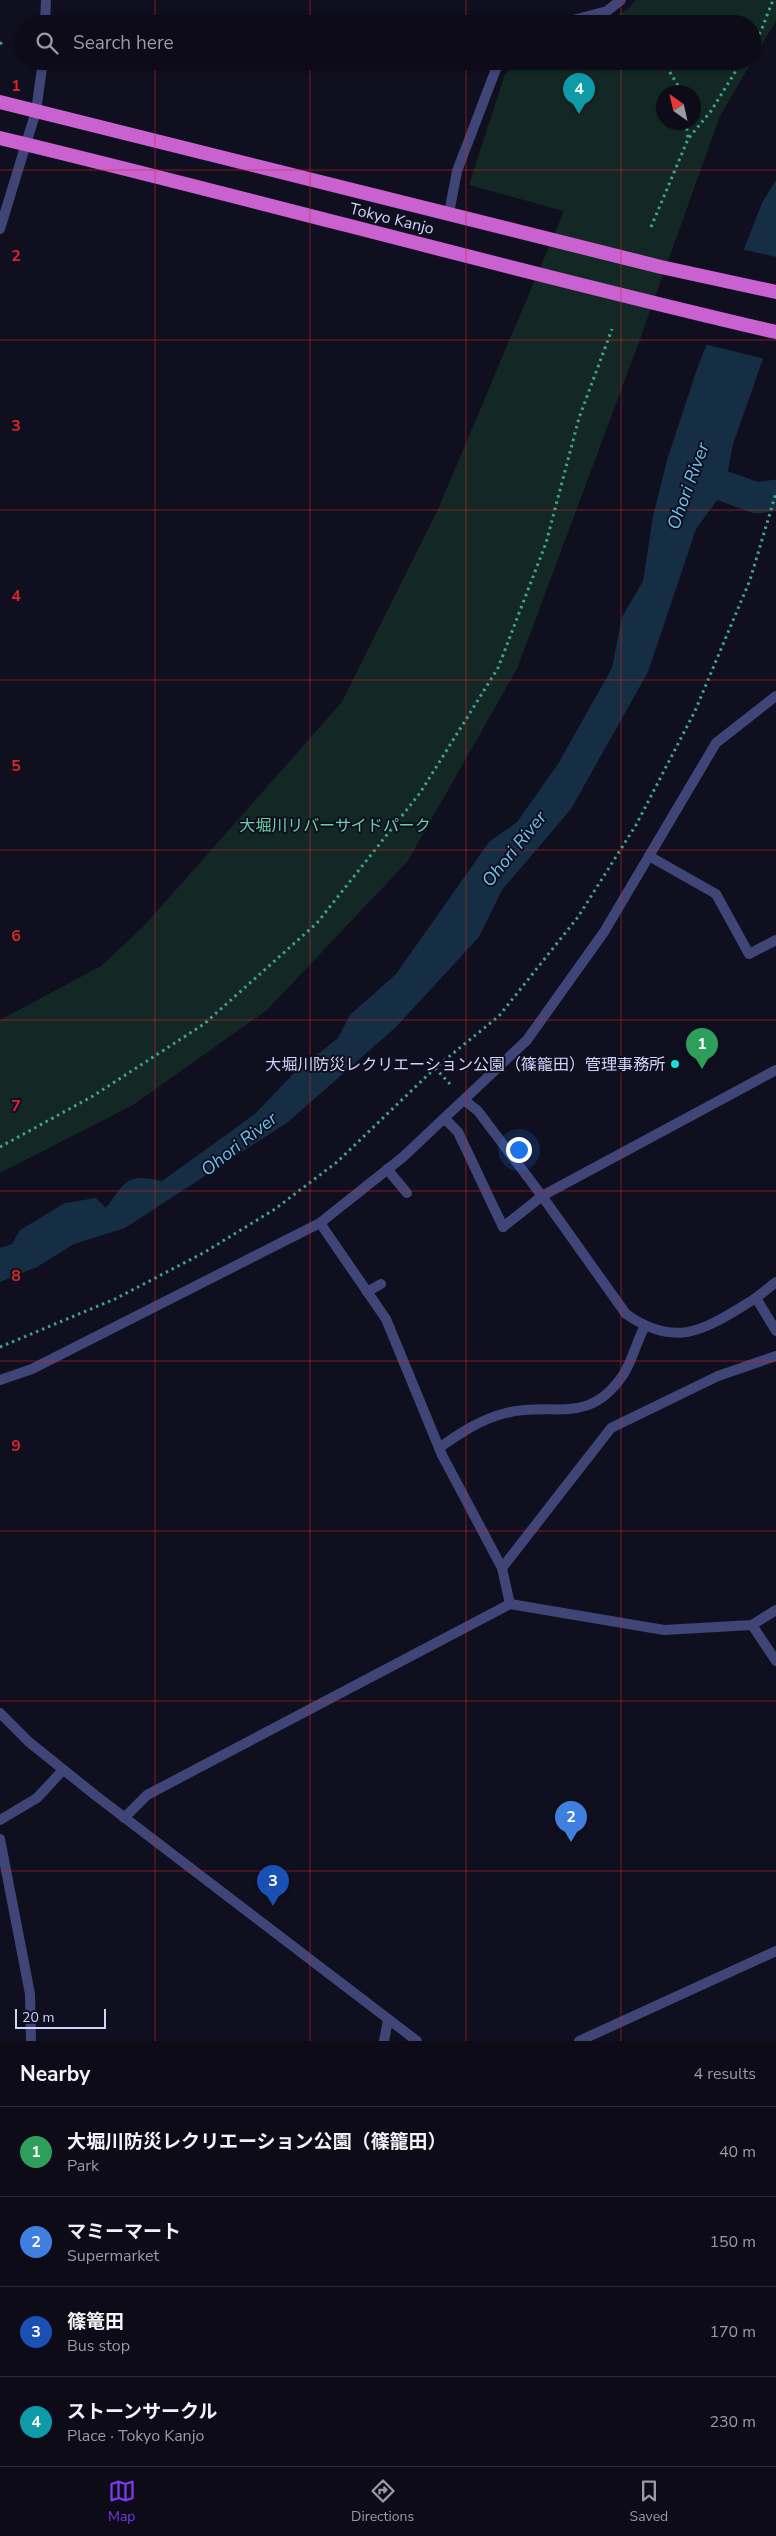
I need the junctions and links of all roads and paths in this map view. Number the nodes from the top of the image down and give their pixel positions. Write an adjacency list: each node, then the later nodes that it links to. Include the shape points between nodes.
1 (46, 0): 4 (street)
2 (622, 0): 5 (street, via 608,11)
3 (773, 0): 6 (path)
4 (45, 15)
5 (593, 15)
6 (761, 31)
7 (5, 40): 8 (path)
8 (0, 44)
9 (42, 70): 15 (street)
10 (496, 70): 20 (street, via 457,171)
11 (669, 70): 13 (path)
12 (736, 70): 18 (path, via 711,111)
13 (678, 85)
14 (0, 102): 15 (highway, Tokyo Kanjo)
15 (36, 111): 19 (street); 20 (highway, Tokyo Kanjo)
16 (687, 130): 18 (path)
17 (0, 138): 19 (highway, Tokyo Kanjo)
18 (688, 139): 21 (path)
19 (26, 144): 22 (street); 25 (highway, Tokyo Kanjo)
20 (450, 213): 23 (highway, Tokyo Kanjo, via 661,267)
21 (651, 227)
22 (0, 228)
23 (776, 292)
24 (612, 329): 33 (path, via 579,418 546,542 498,668 420,793 318,923 204,1024 93,1096)
25 (776, 332)
26 (776, 493): 44 (path, via 743,598 695,711 636,825 578,917 499,1016 435,1068 337,1162 275,1209 205,1252 115,1299)
27 (776, 696): 28 (street, via 716,743)
28 (649, 856): 29 (street, via 716,894 749,954); 31 (street, via 604,932 527,1040)
29 (776, 940)
30 (776, 1070): 36 (street)
31 (464, 1100): 32 (street); 36 (street, via 478,1111)
32 (444, 1118): 34 (street); 36 (street, via 458,1132 503,1227)
33 (0, 1147)
34 (387, 1170): 35 (street); 37 (street)
35 (407, 1192)
36 (542, 1196): 42 (street, via 626,1314)
37 (320, 1223): 40 (street); 46 (street, via 32,1369)
38 (776, 1282): 41 (street)
39 (381, 1284): 40 (street)
40 (367, 1292): 47 (street, via 386,1319)
41 (756, 1298): 42 (street, via 710,1326 680,1334); 43 (street)
42 (644, 1326): 47 (street, via 634,1356 622,1376 606,1393 586,1406 568,1411 507,1412 484,1420)
43 (776, 1331)
44 (0, 1347)
45 (776, 1356): 48 (street, via 718,1376 611,1428)
46 (0, 1380)
47 (439, 1448): 48 (street)
48 (502, 1568): 49 (street)
49 (510, 1604): 51 (street, via 664,1630); 55 (street, via 147,1795)
50 (776, 1610): 51 (street)
51 (752, 1625): 52 (street)
52 (776, 1661)
53 (0, 1713): 54 (street, via 28,1742)
54 (63, 1770): 55 (street); 56 (street, via 37,1798)
55 (124, 1818): 59 (street)
56 (0, 1820)
57 (0, 1839): 60 (street, via 30,1994)
58 (776, 1951): 63 (street)
59 (388, 2020): 61 (street); 62 (street)
60 (31, 2041)
61 (384, 2041)
62 (417, 2041)
63 (579, 2041)

